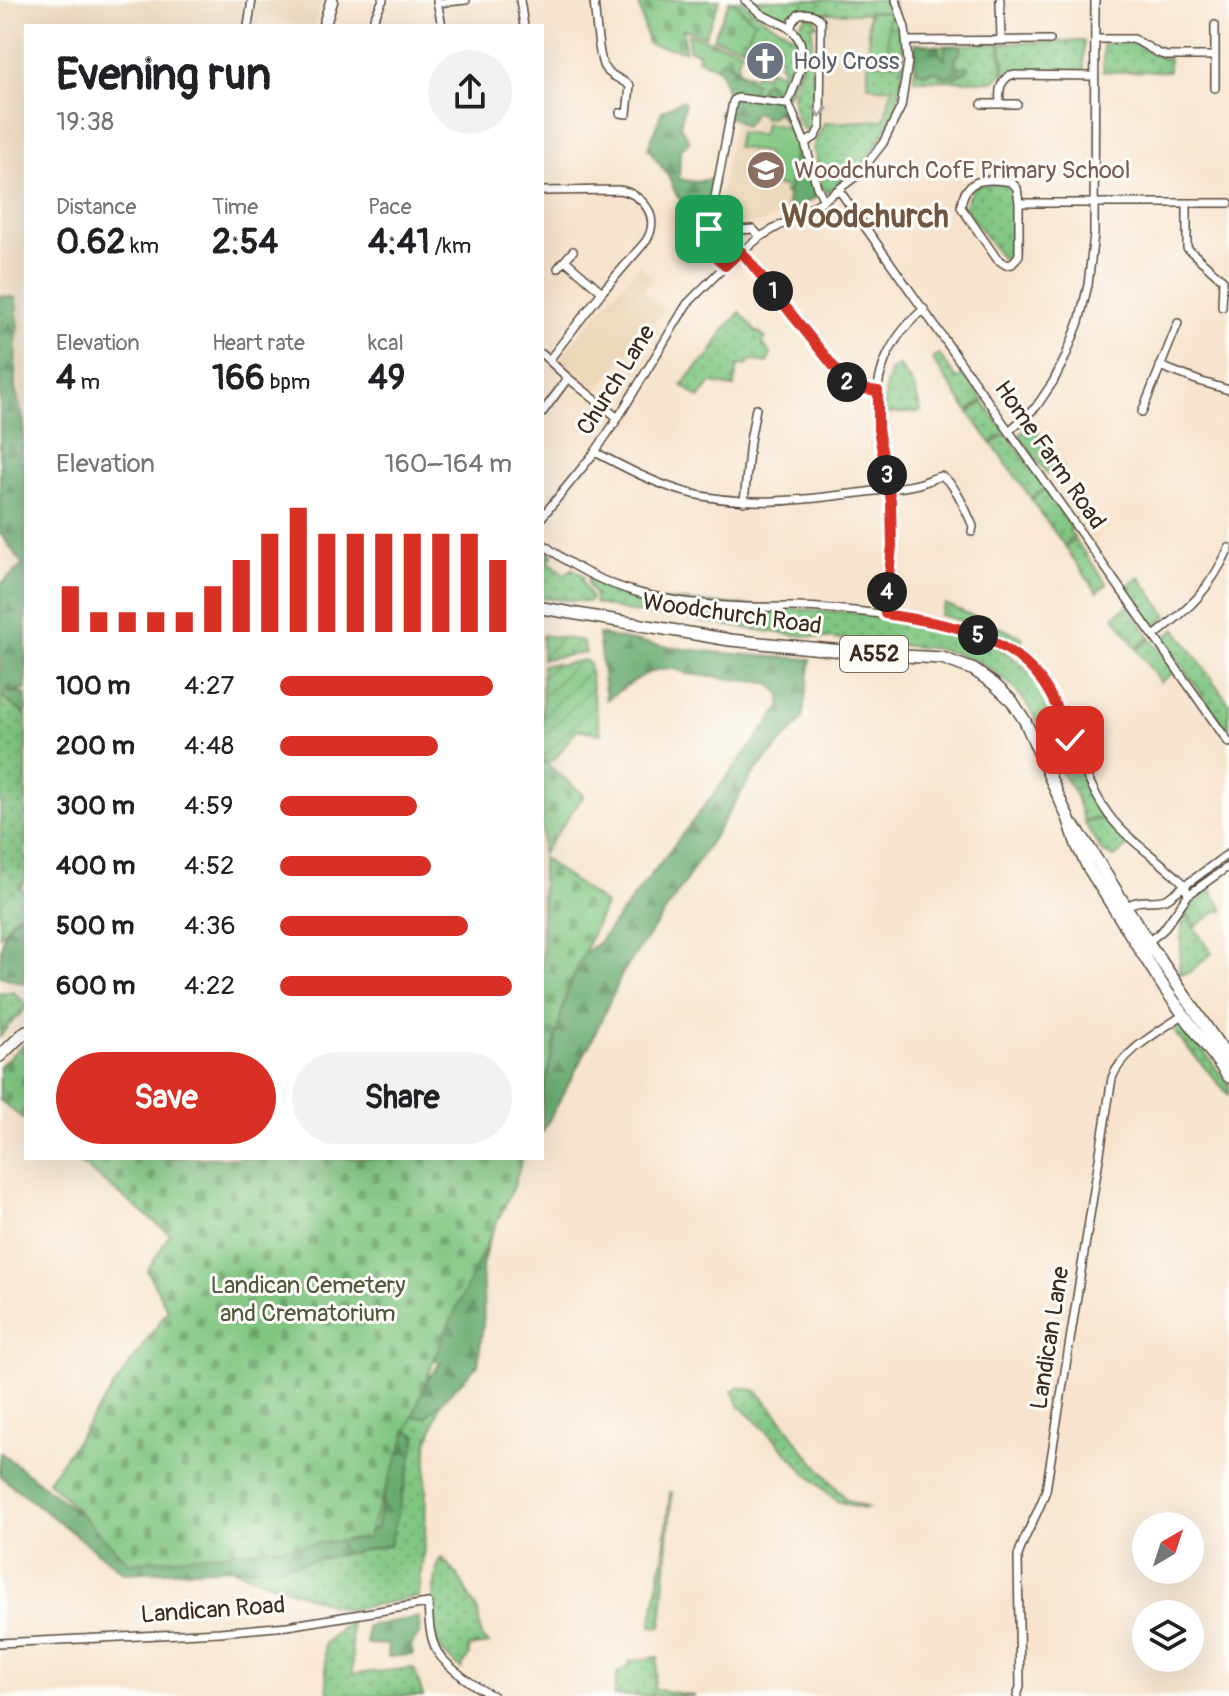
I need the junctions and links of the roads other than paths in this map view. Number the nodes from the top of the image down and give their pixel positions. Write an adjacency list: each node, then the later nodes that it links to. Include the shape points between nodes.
1 (252, 0): 12 (street)
2 (332, 0): 13 (main road)
3 (383, 0): 14 (street)
4 (466, 0): 11 (street)
5 (520, 0): 16 (street)
6 (594, 0): 30 (street, via 604,67 630,86)
7 (745, 0): 18 (street)
8 (896, 0): 22 (street)
9 (1000, 0): 20 (street)
10 (1095, 0): 19 (street)
11 (437, 1): 15 (street)
12 (248, 24)
13 (325, 24)
14 (375, 24)
15 (442, 24)
16 (524, 24)
17 (1215, 25): 23 (street)
18 (790, 29): 26 (street, via 800,39 803,55); 31 (street, one-way to 31, via 799,14 816,15 821,21 820,128)
19 (1095, 39): 23 (street, via 1134,39 1167,56); 24 (street)
20 (1001, 40): 21 (street); 22 (street)
21 (1050, 40)
22 (908, 41): 32 (street, Church Lane, via 901,107 871,161)
23 (1215, 56): 25 (street)
24 (1093, 76): 27 (street, via 1010,75 1000,86); 35 (street)
25 (1215, 88)
26 (788, 102): 31 (street); 39 (street, via 733,102 709,229)
27 (1000, 103): 28 (street); 29 (street)
28 (982, 104)
29 (1017, 104)
30 (624, 116)
31 (805, 143): 34 (street)
32 (839, 190): 34 (street, Church Lane); 48 (street, Home Farm Road)
33 (544, 191): 46 (street, via 619,190 636,195 646,206 652,232)
34 (824, 200): 40 (street, Church Lane)
35 (1094, 202): 36 (street); 37 (street); 59 (street, via 1088,285 1079,322 1043,399)
36 (1019, 203): 36 (street, via 1019,255 1006,265 960,203 970,184 978,181 1014,184)
37 (1187, 203): 38 (street); 47 (street, via 1187,248 1223,280)
38 (1229, 203)
39 (714, 237): 40 (street, via 753,229); 44 (street, via 711,250)
40 (760, 237): 42 (street, Church Lane)
41 (573, 251): 43 (street)
42 (741, 251): 44 (street, Church Lane); 54 (street, via 846,382)
43 (565, 260): 45 (street); 46 (street)
44 (725, 266): 58 (street, Church Lane, via 687,304)
45 (558, 268)
46 (602, 292): 50 (street)
47 (1222, 307)
48 (924, 309): 54 (street, via 890,348); 59 (street, Home Farm Road)
49 (1178, 323): 51 (street)
50 (545, 357): 52 (street)
51 (1160, 366): 53 (street); 57 (street)
52 (568, 378): 56 (street); 58 (street)
53 (1229, 390)
54 (878, 391): 61 (street, via 878,429)
55 (756, 408): 62 (street)
56 (544, 410)
57 (1142, 412)
58 (618, 418): 60 (street, Church Lane)
59 (1009, 431): 69 (street, Home Farm Road)
60 (595, 452): 62 (street, via 675,489); 63 (street, Church Lane)
61 (890, 489): 62 (street); 64 (street, via 944,477 969,517); 68 (street, via 892,546)
62 (744, 502)
63 (544, 515)
64 (972, 532)
65 (544, 544): 68 (street, via 617,587 684,603)
66 (1229, 548): 69 (street, via 1198,599)
67 (544, 609): 71 (main road, Woodchurch Road / A552, via 730,640 942,658 974,670 1019,711)
68 (885, 614): 74 (street, via 974,633 1030,669 1056,707 1105,810)
69 (1154, 636): 70 (street, Home Farm Road)
70 (1229, 743)
71 (1069, 820): 77 (main road, Woodchurch Road / A552); 80 (main road, Woodchurch Road / A552, via 1088,867)
72 (1229, 853): 74 (street)
73 (1229, 866): 75 (street)
74 (1185, 885): 75 (street); 76 (street)
75 (1188, 895): 78 (street)
76 (1163, 901): 77 (street); 78 (street)
77 (1125, 906): 79 (main road, Woodchurch Road / A552); 80 (street, via 1124,920)
78 (1175, 913): 79 (street)
79 (1148, 942): 81 (main road, Woodchurch Road / A552)
80 (1148, 962): 82 (main road, Woodchurch Road / A552)
81 (1182, 993): 85 (main road, Woodchurch Road / A552); 86 (main road, via 1180,1001)
82 (1183, 1015): 86 (main road, Woodchurch Road / A552); 89 (street, Landican Lane, via 1128,1055 1112,1078 1046,1490 1018,1556)
83 (24, 1033): 84 (main road)
84 (0, 1056)
85 (1229, 1060)
86 (1227, 1075)
87 (0, 1643): 88 (street, Landican Road, via 274,1627 428,1603 438,1653 466,1680)
88 (493, 1696)
89 (1017, 1696)

